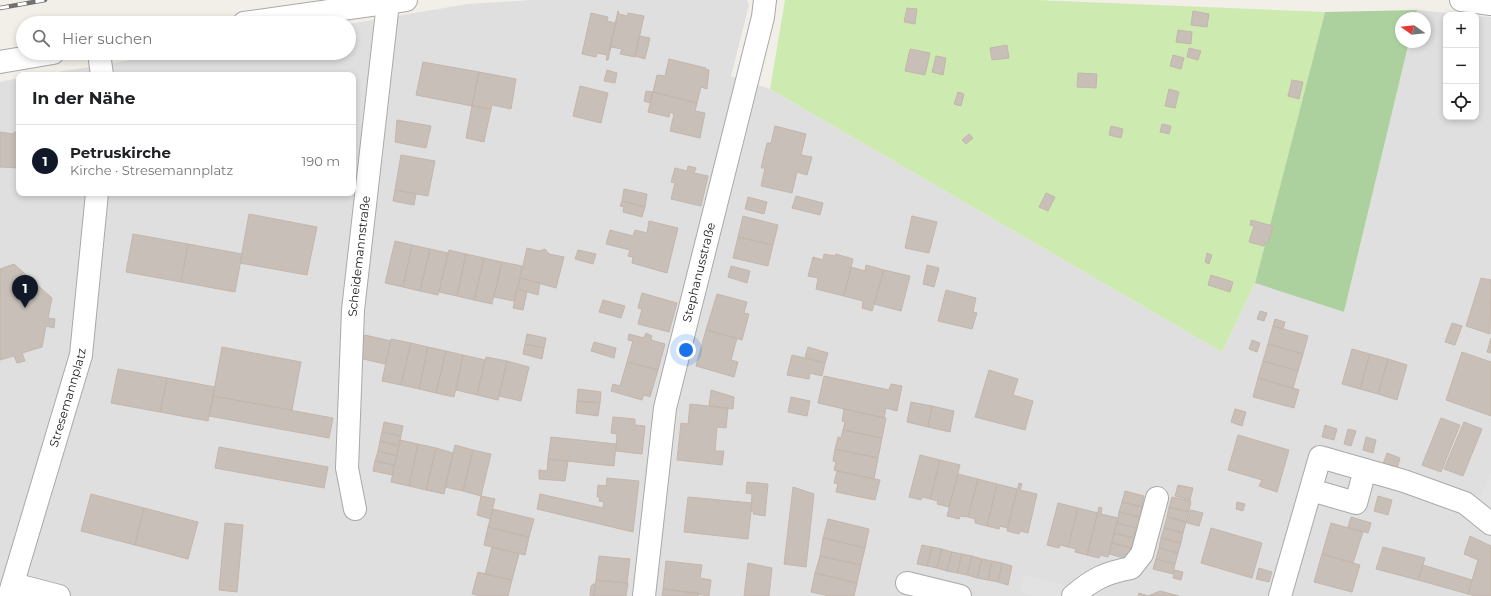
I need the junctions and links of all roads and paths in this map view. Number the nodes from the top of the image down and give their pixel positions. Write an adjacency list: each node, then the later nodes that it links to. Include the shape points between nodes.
1 (765, 0): 19 (street, Stephanusstraße, via 761,25 666,408)
2 (1461, 0): 4 (street)
3 (397, 2): 5 (street); 14 (street, Scheidemannstraße, via 353,310 347,468)
4 (1491, 4)
5 (295, 16)
6 (16, 59): 8 (street)
7 (100, 60): 9 (street)
8 (0, 62)
9 (102, 72)
10 (97, 196): 17 (street, Stresemannplatz, via 82,355)
11 (1365, 470): 12 (street, via 1356,502); 12 (street, via 1320,457); 15 (street, via 1465,503)
12 (1311, 490): 22 (street)
13 (1157, 498): 21 (street, via 1142,554 1131,568 1110,572 1092,580)
14 (355, 509)
15 (1491, 524)
16 (907, 582): 20 (street)
17 (11, 590): 18 (street)
18 (59, 596)
19 (644, 596)
20 (960, 596)
21 (1073, 596)
22 (1280, 596)

